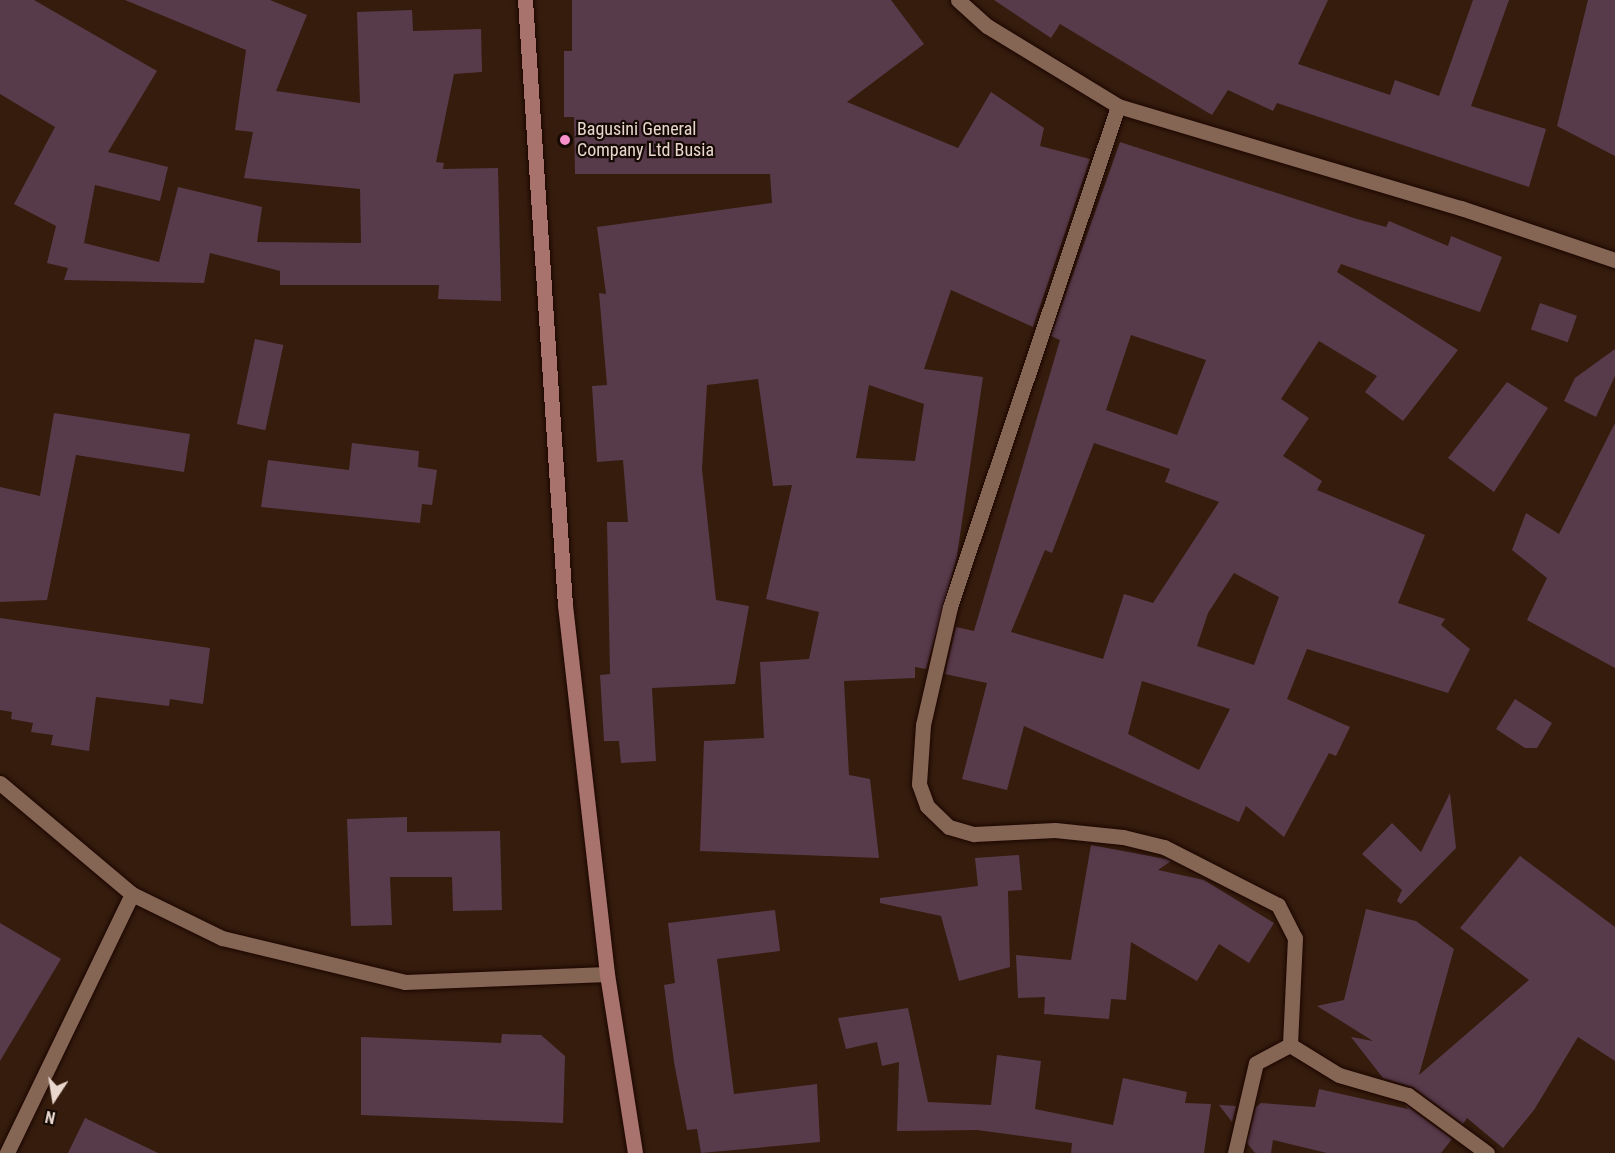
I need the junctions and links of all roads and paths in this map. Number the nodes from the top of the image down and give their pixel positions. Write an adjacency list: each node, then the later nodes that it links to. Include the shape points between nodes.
1 (525, 0): 7 (main road, via 565,605)
2 (958, 0): 3 (street, via 987,26)
3 (1118, 106): 4 (street, via 1461,208); 8 (street, via 950,607 923,724 919,784 927,806 948,827 974,834 1054,830 1123,837 1164,847 1278,905 1295,938)
4 (1615, 260)
5 (0, 783): 6 (street)
6 (132, 894): 7 (street, via 222,938 405,982); 9 (street)
7 (607, 974): 10 (main road)
8 (1290, 1045): 11 (street, via 1256,1063); 12 (street, via 1339,1075 1408,1095)
9 (7, 1153)
10 (635, 1153)
11 (1235, 1153)
12 (1487, 1153)

